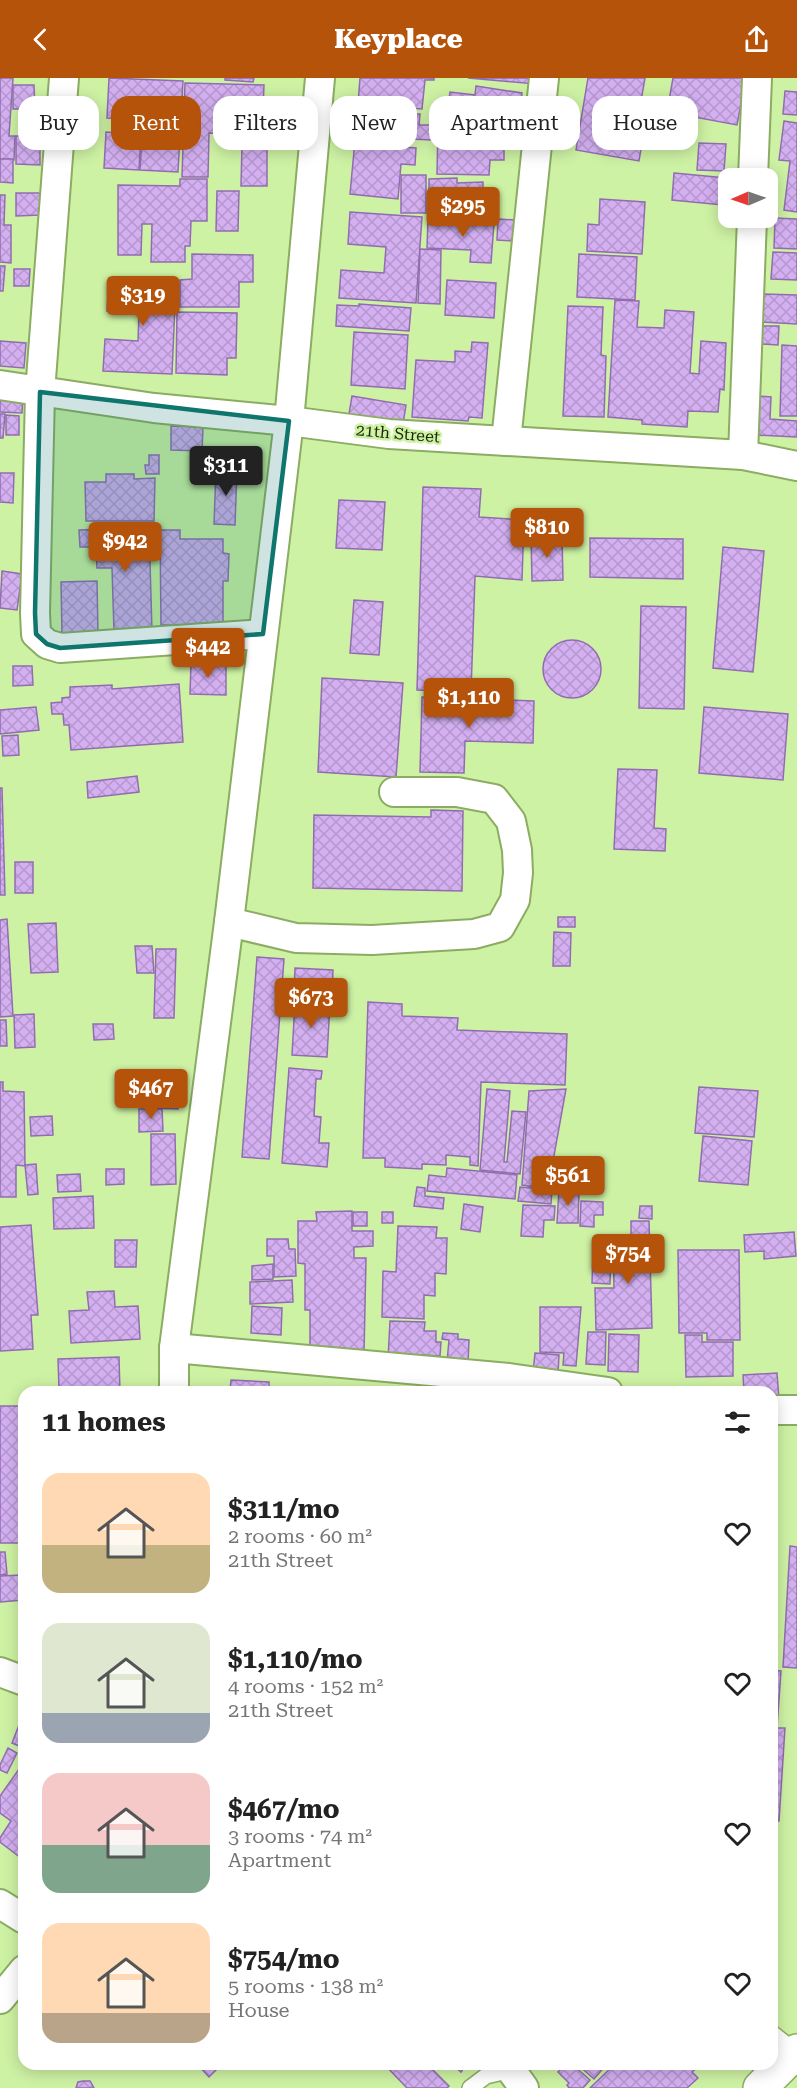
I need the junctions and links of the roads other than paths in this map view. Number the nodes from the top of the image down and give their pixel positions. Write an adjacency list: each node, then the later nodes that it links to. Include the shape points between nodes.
1 (64, 78): 8 (street)
2 (320, 78): 9 (street)
3 (544, 78): 10 (street)
4 (757, 78): 5 (street)
5 (753, 168)
6 (752, 228): 11 (street)
7 (0, 385): 8 (street, 21th Street)
8 (40, 392): 9 (street, 21th Street); 13 (street, via 36,633 47,644 60,648)
9 (289, 421): 10 (street, 21th Street, via 389,434); 13 (street)
10 (506, 441): 11 (street, 21th Street)
11 (743, 455): 12 (street, 21th Street)
12 (797, 466)
13 (263, 634): 15 (street)
14 (394, 792): 15 (street, via 457,792 494,799 511,821 517,850 515,900 500,927 474,934 372,940 296,938)
15 (229, 922): 16 (street)
16 (174, 1348): 17 (street); 18 (street)
17 (509, 1385)
18 (174, 1386)
19 (778, 1410): 20 (street)
20 (797, 1410)
21 (0, 1672): 22 (street)
22 (18, 1679)
23 (0, 1904): 24 (street)
24 (18, 1915)
25 (18, 1977): 26 (street)
26 (0, 1999)
27 (788, 2045): 28 (main road)
28 (778, 2060)
29 (772, 2070): 32 (main road)
30 (515, 2074): 31 (lane, via 486,2076)
31 (470, 2088)
32 (760, 2088)

